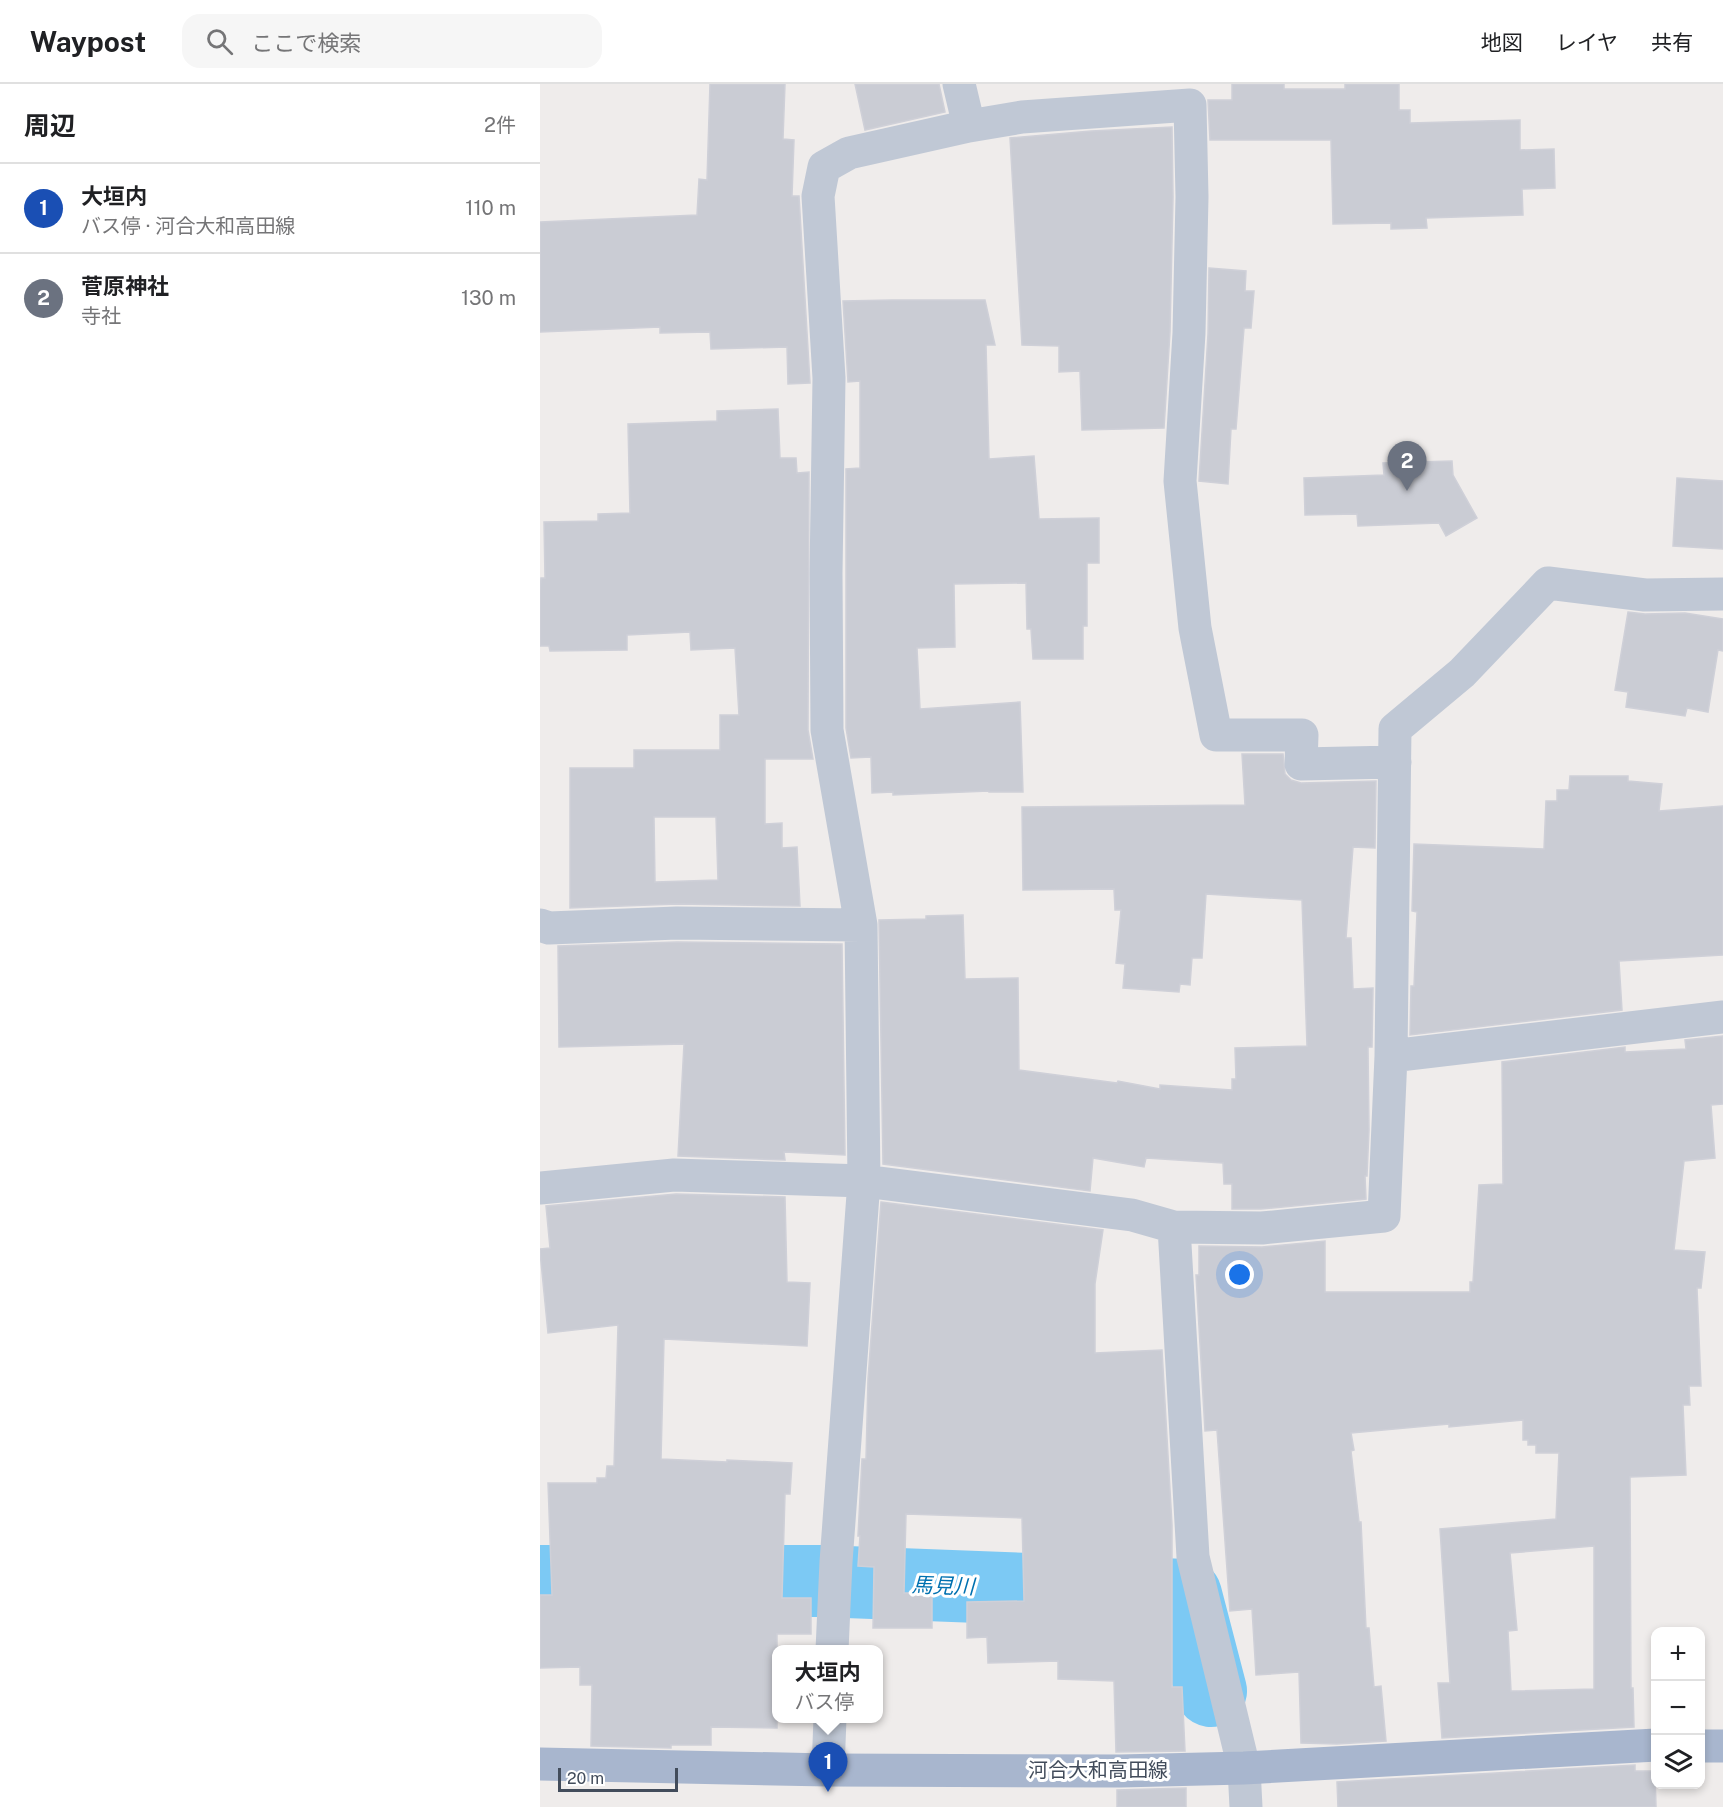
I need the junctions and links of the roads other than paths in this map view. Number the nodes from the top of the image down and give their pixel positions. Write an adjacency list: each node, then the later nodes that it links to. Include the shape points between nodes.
1 (959, 84): 3 (street)
2 (1189, 94): 3 (street); 5 (street, via 1189,333 1180,481 1195,628 1216,735 1302,735 1301,764)
3 (969, 126): 7 (street, via 849,153 824,167 818,196 829,378 827,730)
4 (1723, 594): 5 (street, via 1645,595 1548,583 1462,673 1395,729)
5 (1395, 762): 9 (street)
6 (540, 925): 7 (street)
7 (861, 925): 10 (street)
8 (1723, 1017): 9 (street)
9 (1391, 1056): 12 (street, via 1384,1216 1262,1228)
10 (864, 1180): 11 (street, via 674,1174); 12 (street, via 1132,1215); 13 (street)
11 (540, 1188)
12 (1174, 1227): 19 (street, via 1193,1557)
13 (832, 1645)
14 (830, 1723): 20 (street)
15 (1651, 1745): 19 (main road, 河合大和高田線)
16 (1705, 1746): 17 (main road)
17 (1723, 1746)
18 (540, 1764): 20 (main road, 河合大和高田線)
19 (1244, 1768): 20 (main road, 河合大和高田線); 21 (street)
20 (828, 1770)
21 (1246, 1807)

